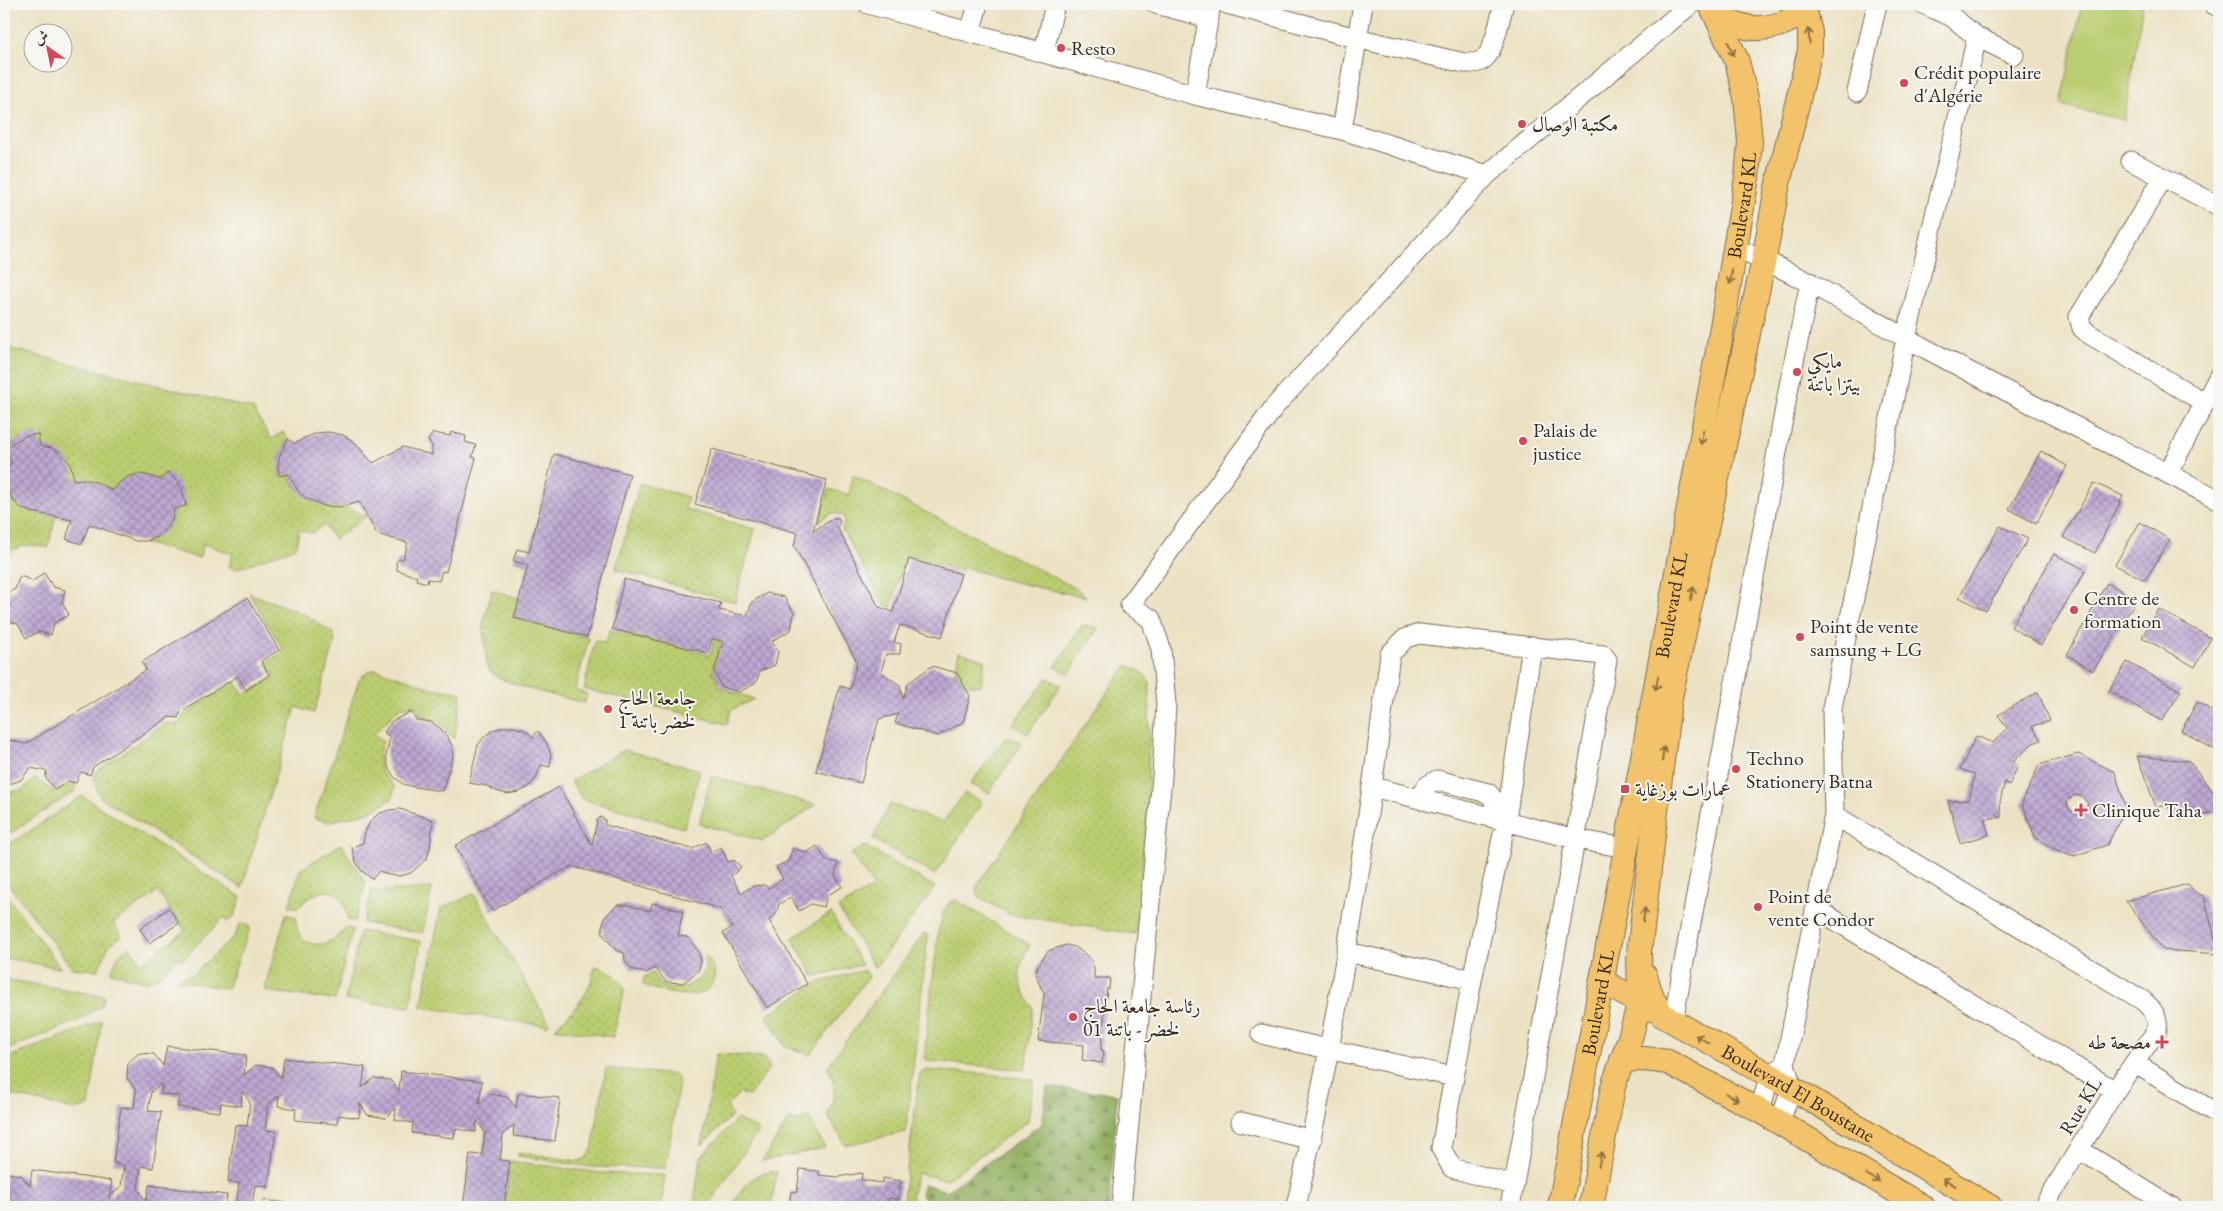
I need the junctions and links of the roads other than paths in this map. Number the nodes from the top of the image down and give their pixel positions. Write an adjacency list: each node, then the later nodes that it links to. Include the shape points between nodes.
1 (868, 4): 15 (street)
2 (978, 4): 15 (street)
3 (1055, 4): 18 (street)
4 (1156, 4): 14 (street)
5 (1227, 4): 17 (street)
6 (1363, 4): 17 (street)
7 (1504, 4): 17 (street, via 1491,48 1477,63 1464,63)
8 (1704, 4): 12 (main road, via 1739,25 1757,29 1791,19); 24 (street); 27 (main road, Boulevard KL, one-way to 27, via 1737,62 1746,98 1750,142)
9 (1877, 4): 20 (street)
10 (1923, 4): 16 (street, via 1952,17)
11 (2213, 4): 13 (street)
12 (1806, 6): 28 (main road, Boulevard KL, one-way to 12, via 1777,188 1810,50)
13 (2219, 7)
14 (1210, 11): 21 (street)
15 (970, 33): 18 (street)
16 (1977, 37): 19 (street); 30 (street)
17 (1356, 38): 22 (street)
18 (1044, 52): 21 (street)
19 (2014, 54)
20 (1857, 92)
21 (1195, 96): 22 (street)
22 (1342, 130): 24 (street)
23 (2131, 162): 25 (street)
24 (1487, 174): 65 (street, via 1275,406 1130,605 1151,619 1162,649 1166,704 1162,777)
25 (2163, 178): 26 (street); 32 (street, via 2079,316 2080,323 2088,334)
26 (2219, 206)
27 (1735, 249): 28 (street); 40 (main road, Boulevard KL, one-way to 40)
28 (1764, 259): 29 (street); 43 (main road, Boulevard KL, one-way to 28, via 1669,702)
29 (1810, 282): 30 (street); 48 (street)
30 (1906, 338): 33 (street); 37 (street, via 1832,708)
31 (2219, 376): 32 (street)
32 (2205, 403): 33 (street)
33 (2168, 473): 34 (street)
34 (2219, 500)
35 (1532, 646): 36 (street, via 1419,634 1398,645 1390,654); 38 (street); 39 (street, via 1602,655 1606,660)
36 (1373, 787): 38 (street, via 1420,799 1428,786 1437,780 1488,794 1494,798); 42 (street)
37 (1834, 815): 41 (street); 54 (street, Rue KL, via 2142,1000 2158,1023)
38 (1499, 819): 39 (street); 44 (street)
39 (1575, 839): 40 (street); 64 (street)
40 (1626, 848): 45 (main road, Boulevard KL)
41 (1815, 908): 55 (street); 58 (street)
42 (1348, 952): 44 (street); 51 (street)
43 (1639, 953): 46 (main road, Boulevard KL); 48 (main road, via 1653,1000)
44 (1472, 980): 56 (street)
45 (1602, 981): 46 (main road, Boulevard El Boustane); 47 (main road, Boulevard KL)
46 (1640, 1002): 48 (main road, Boulevard El Boustane); 50 (main road, Boulevard KL)
47 (1595, 1018): 50 (main road); 68 (main road, Boulevard KL)
48 (1667, 1018): 55 (main road, Boulevard El Boustane, one-way to 48)
49 (1261, 1034): 51 (street)
50 (1630, 1038): 52 (main road, Boulevard KL); 53 (main road)
51 (1329, 1051): 56 (street); 62 (street)
52 (1622, 1060): 53 (main road); 69 (main road, Boulevard KL, one-way to 52, via 1613,1087)
53 (1668, 1062): 60 (main road, one-way to 60)
54 (2136, 1064): 58 (street, Rue KL); 59 (street)
55 (1777, 1070): 57 (main road, Boulevard El Boustane); 60 (street)
56 (1454, 1078): 64 (street, via 1442,1148 1446,1160 1452,1168)
57 (1792, 1088): 60 (street); 71 (main road, Boulevard El Boustane, one-way to 57)
58 (2115, 1091): 63 (street, Rue KL)
59 (2219, 1115)
60 (1770, 1117): 70 (main road, one-way to 70)
61 (1241, 1122): 62 (street)
62 (1312, 1140): 66 (street)
63 (2080, 1150): 72 (street, Rue KL); 73 (street)
64 (1513, 1185): 67 (street)
65 (1121, 1207)
66 (1296, 1207)
67 (1510, 1207)
68 (1560, 1207)
69 (1590, 1207)
70 (1923, 1207)
71 (1990, 1207)
72 (2044, 1207)
73 (2172, 1207)

